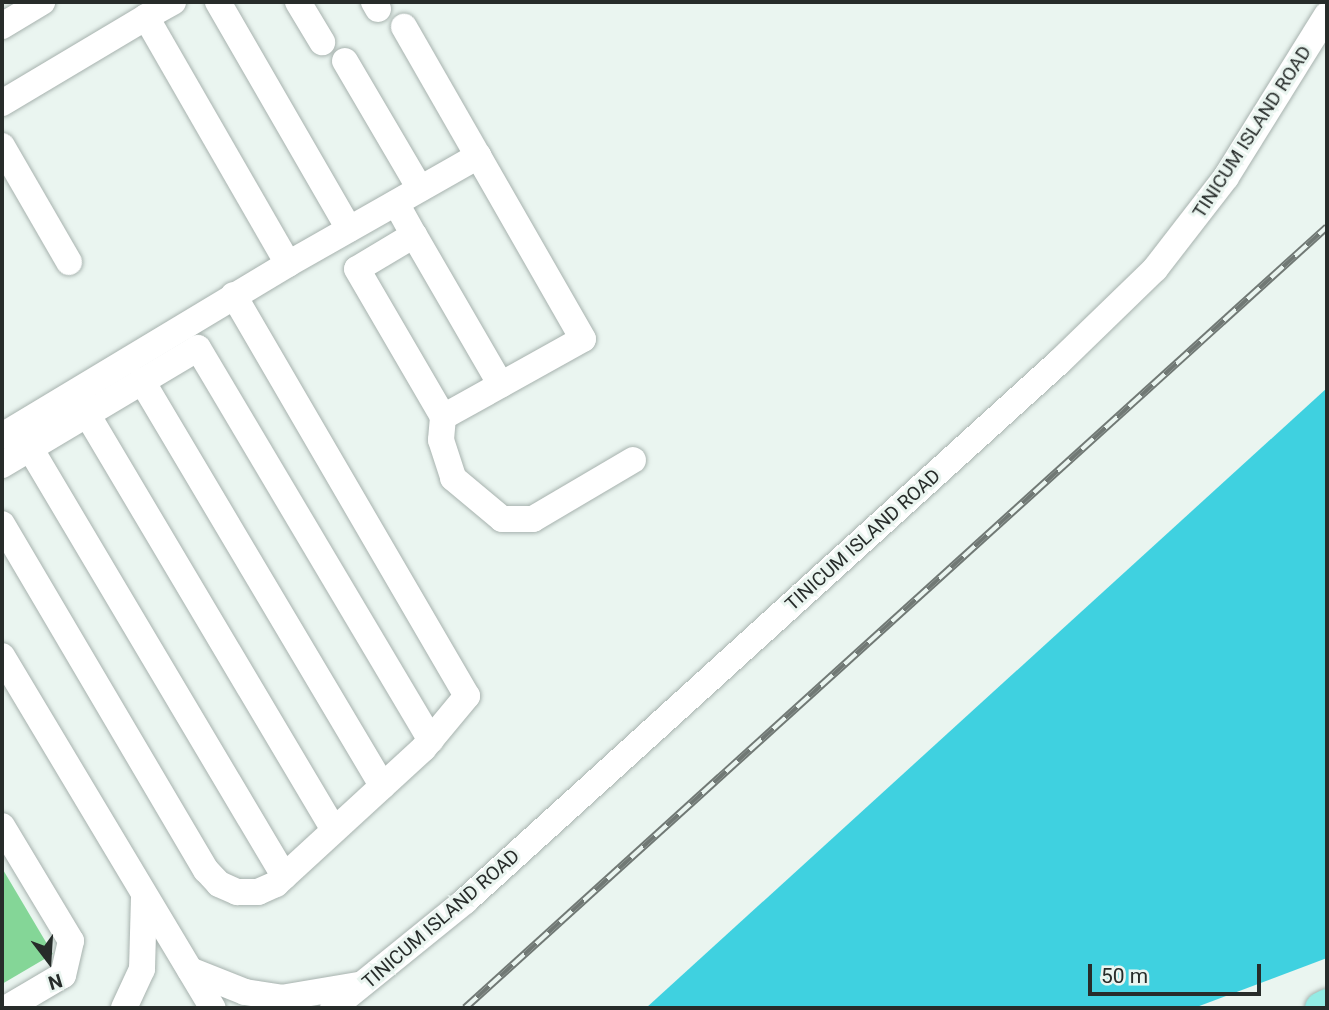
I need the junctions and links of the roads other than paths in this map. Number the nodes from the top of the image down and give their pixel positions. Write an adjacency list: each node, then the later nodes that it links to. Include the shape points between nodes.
1 (42, 2): 7 (street)
2 (173, 2): 6 (street)
3 (218, 2): 16 (street)
4 (298, 2): 9 (street)
5 (1327, 15): 38 (street, TINICUM ISLAND ROAD, via 1226,177 1155,269 1048,373)
6 (146, 18): 11 (street); 19 (street)
7 (2, 26)
8 (404, 27): 13 (street)
9 (322, 42)
10 (345, 61): 14 (street)
11 (2, 103)
12 (2, 146): 18 (street)
13 (478, 156): 14 (street); 22 (street, via 583,339)
14 (420, 189): 15 (street)
15 (396, 203): 16 (street); 17 (street)
16 (349, 229): 19 (street)
17 (414, 235): 22 (street); 24 (street, via 357,269)
18 (69, 262)
19 (288, 264): 20 (street)
20 (234, 295): 25 (street); 31 (street, via 467,696)
21 (142, 381): 23 (street); 31 (street, via 198,348); 32 (street)
22 (501, 385): 24 (street)
23 (87, 414): 26 (street); 34 (street)
24 (443, 417): 27 (street, via 442,440 453,478 502,519 533,519)
25 (2, 436)
26 (30, 448): 28 (street); 35 (street)
27 (633, 460)
28 (2, 465)
29 (2, 524): 35 (street, via 206,870 219,884 237,892 258,892)
30 (2, 656): 36 (street)
31 (431, 740): 32 (street)
32 (383, 786): 34 (street)
33 (2, 826): 40 (street, via 71,941 63,975)
34 (334, 830): 35 (street)
35 (284, 876)
36 (144, 895): 37 (street); 41 (street, via 142,970)
37 (190, 970): 38 (street, via 245,992 281,998); 42 (street)
38 (370, 982): 43 (street, TINICUM ISLAND ROAD)
39 (1327, 1006): 44 (main road)
40 (7, 1008)
41 (124, 1008)
42 (212, 1008)
43 (333, 1008)
44 (1321, 1008)

